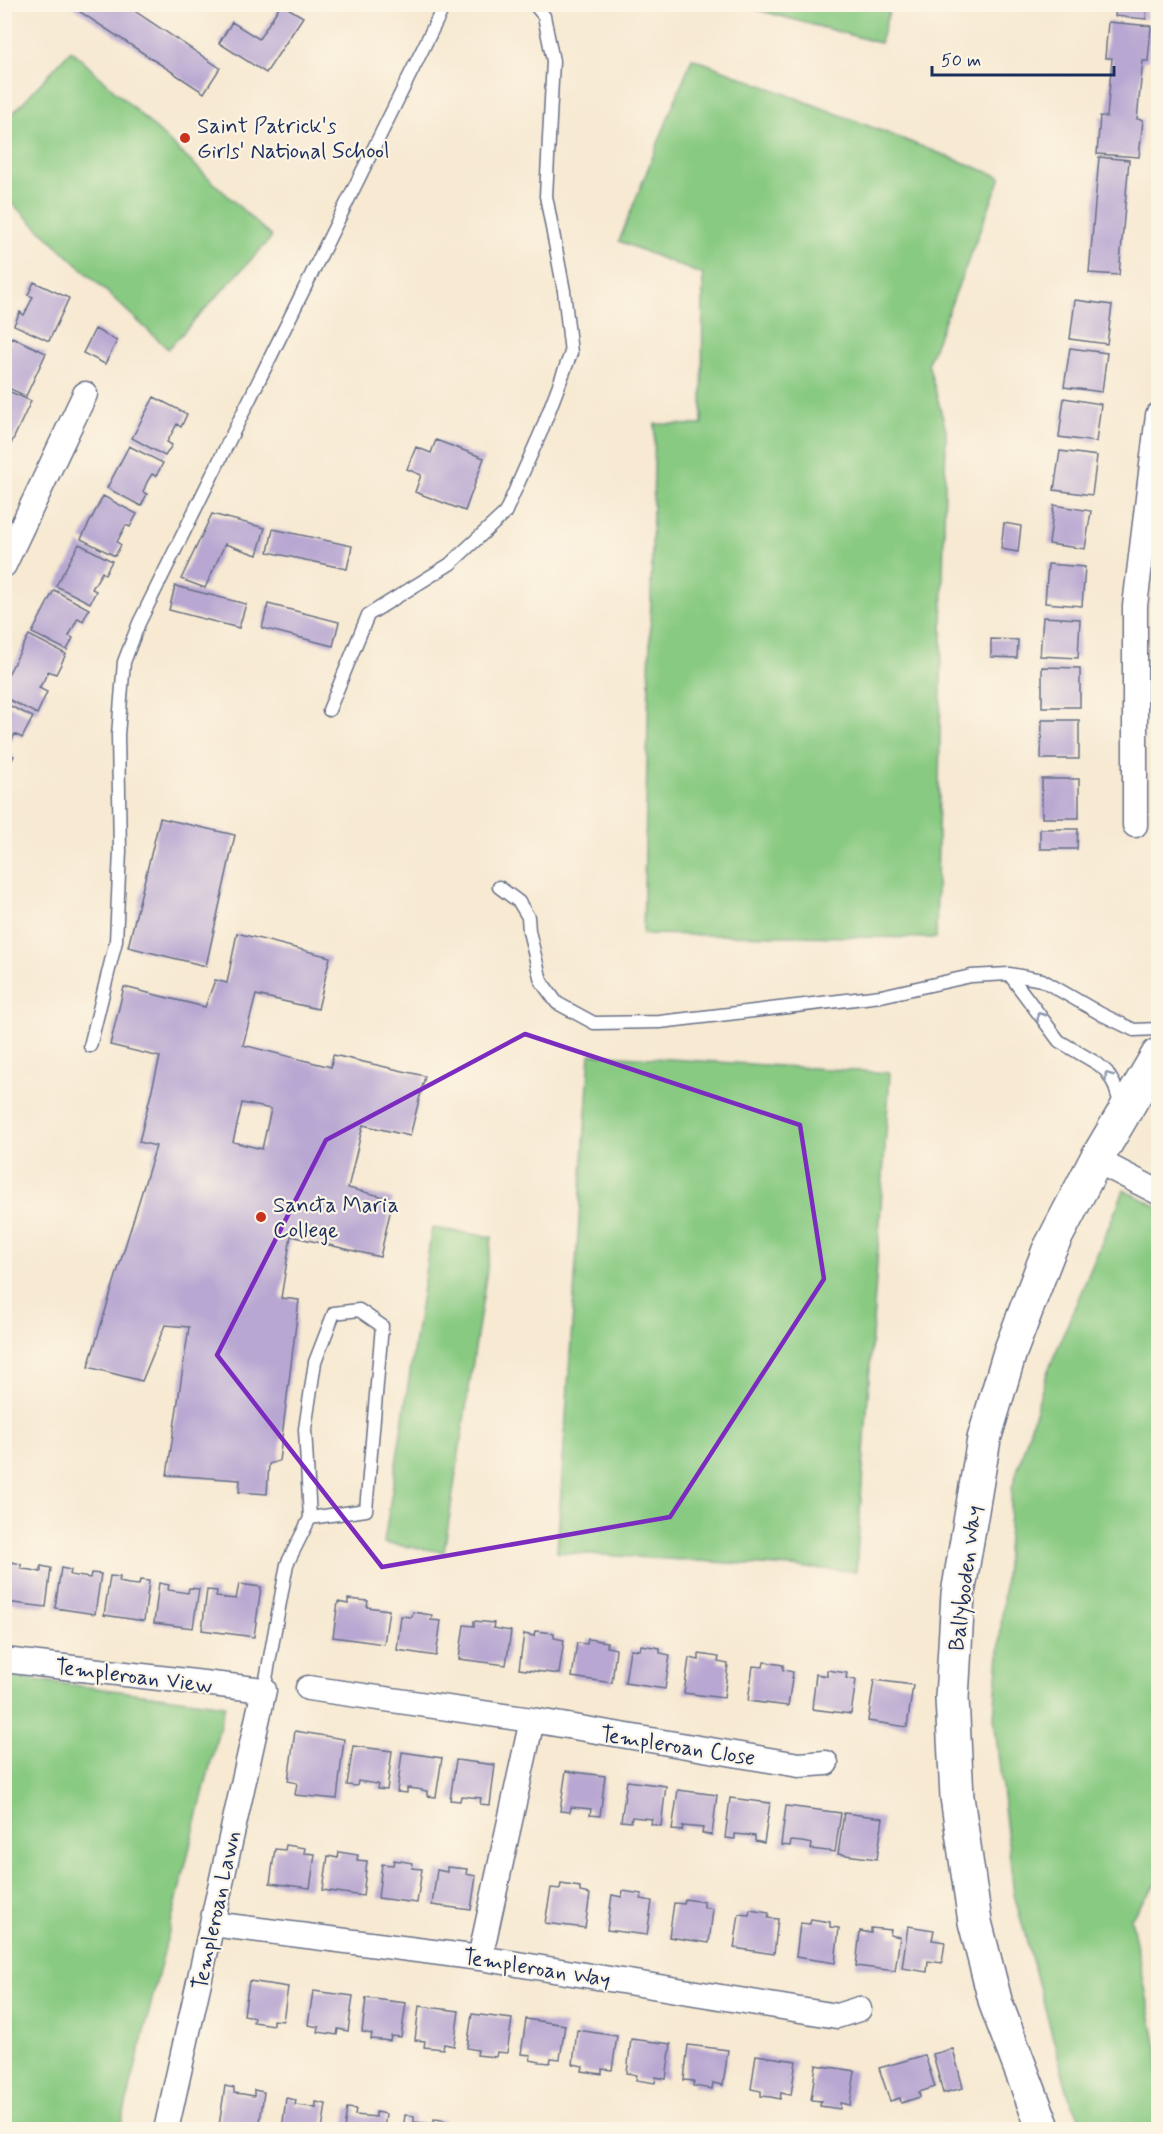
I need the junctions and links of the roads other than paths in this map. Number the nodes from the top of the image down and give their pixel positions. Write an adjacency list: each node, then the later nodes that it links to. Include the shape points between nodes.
1 (445, 4): 11 (lane, via 140,622 124,662 118,735 120,851 116,941)
2 (534, 4): 6 (lane, via 544,16 553,61 546,196 571,353 505,513 450,564 368,615)
3 (85, 394): 5 (street)
4 (1158, 420): 7 (street, via 1135,606)
5 (4, 565)
6 (329, 710)
7 (1135, 825)
8 (499, 887): 9 (lane, via 519,902 528,917 541,981 557,1003 594,1023 660,1022 858,999 971,976)
9 (1009, 974): 10 (lane, via 1041,980 1134,1030); 13 (lane, one-way to 9, via 1107,1072 1059,1041)
10 (1158, 1029)
11 (90, 1046)
12 (1158, 1055): 13 (main road, Ballyboden Way)
13 (1124, 1113): 14 (main road, Ballyboden Way)
14 (1096, 1160): 15 (street); 26 (main road, Ballyboden Way, via 1049,1250 1010,1352 984,1439 957,1594 952,1686 957,1797 975,1922 996,2004)
15 (1158, 1192)
16 (310, 1518): 16 (lane, via 305,1429 315,1362 334,1313 359,1310 382,1326 366,1510); 19 (lane, via 287,1564)
17 (4, 1660): 19 (street, Templeroan View)
18 (308, 1688): 20 (street, Templeroan Close)
19 (264, 1690): 22 (street, Templeroan Lawn)
20 (532, 1720): 21 (street, Templeroan Close, via 800,1765); 23 (street)
21 (826, 1763)
22 (212, 1924): 23 (street, Templeroan Way); 25 (street, Templeroan Lawn)
23 (480, 1958): 24 (street, Templeroan Way, via 837,2016)
24 (859, 2009)
25 (166, 2130)
26 (1044, 2130)

